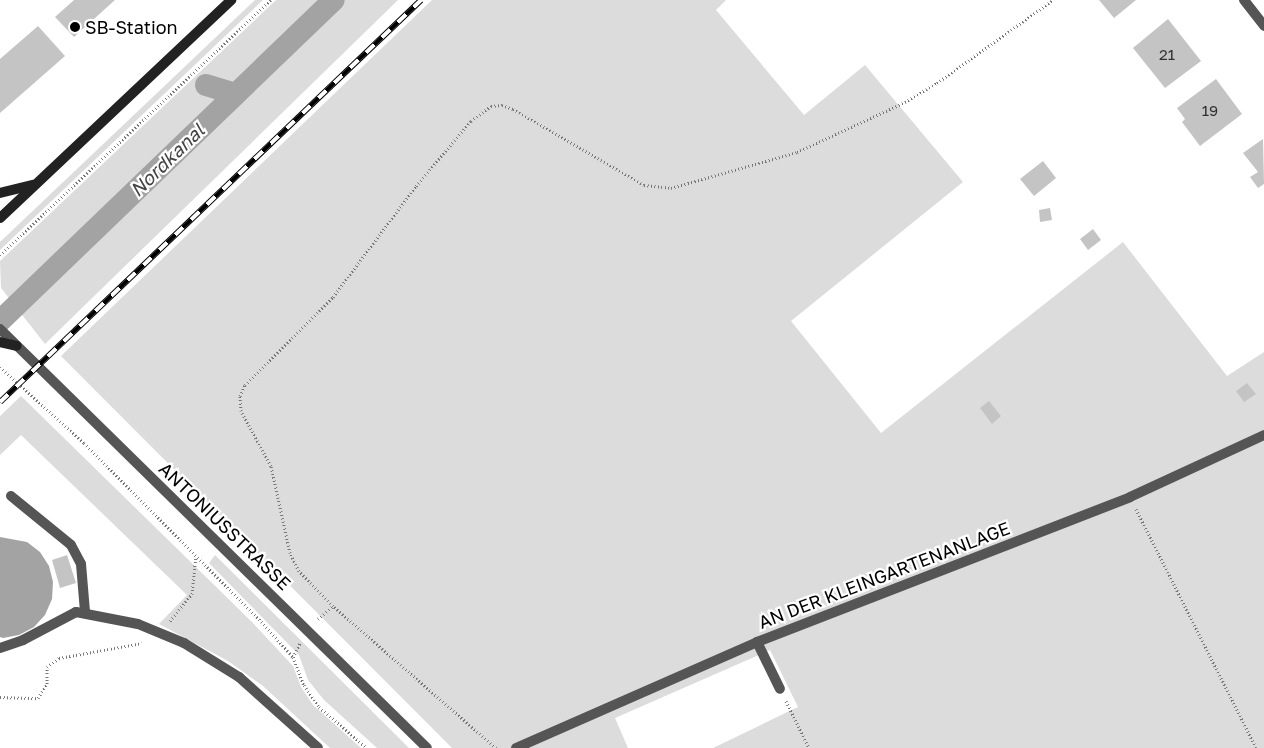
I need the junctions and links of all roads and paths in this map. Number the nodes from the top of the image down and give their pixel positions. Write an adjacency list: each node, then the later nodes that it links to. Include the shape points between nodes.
1 (231, 0): 6 (main road)
2 (271, 0): 9 (path)
3 (1053, 0): 27 (path, via 937,83 905,102 805,150 671,188 644,185 514,108 491,106 471,121 416,186 333,297 245,386 240,396 241,411 271,466 290,554 299,571 333,606)
4 (1244, 0): 5 (street)
5 (1264, 26)
6 (34, 184): 7 (main road); 8 (main road)
7 (0, 193)
8 (0, 218)
9 (0, 256)
10 (0, 329): 12 (street, ANTONIUSSTRASSE)
11 (0, 342): 12 (main road)
12 (17, 346): 26 (street, ANTONIUSSTRASSE)
13 (2, 369): 17 (path, via 84,443)
14 (1264, 435): 16 (street, AN DER KLEINGARTENANLAGE)
15 (11, 496): 18 (street, via 71,545 80,564)
16 (1130, 497): 20 (street, AN DER KLEINGARTENANLAGE); 30 (path)
17 (196, 556): 19 (path, via 192,594); 25 (path, via 293,657 304,685 319,707)
18 (85, 612): 19 (street); 21 (street, via 68,614 23,640)
19 (160, 632): 23 (path, via 133,646 72,655 50,662 45,672 47,684 38,698); 24 (street, via 244,680)
20 (757, 642): 22 (street); 28 (street, AN DER KLEINGARTENANLAGE)
21 (0, 648)
22 (780, 689): 29 (path)
23 (0, 697)
24 (318, 748)
25 (367, 748)
26 (428, 748)
27 (496, 748)
28 (516, 748)
29 (809, 748)
30 (1256, 748)

